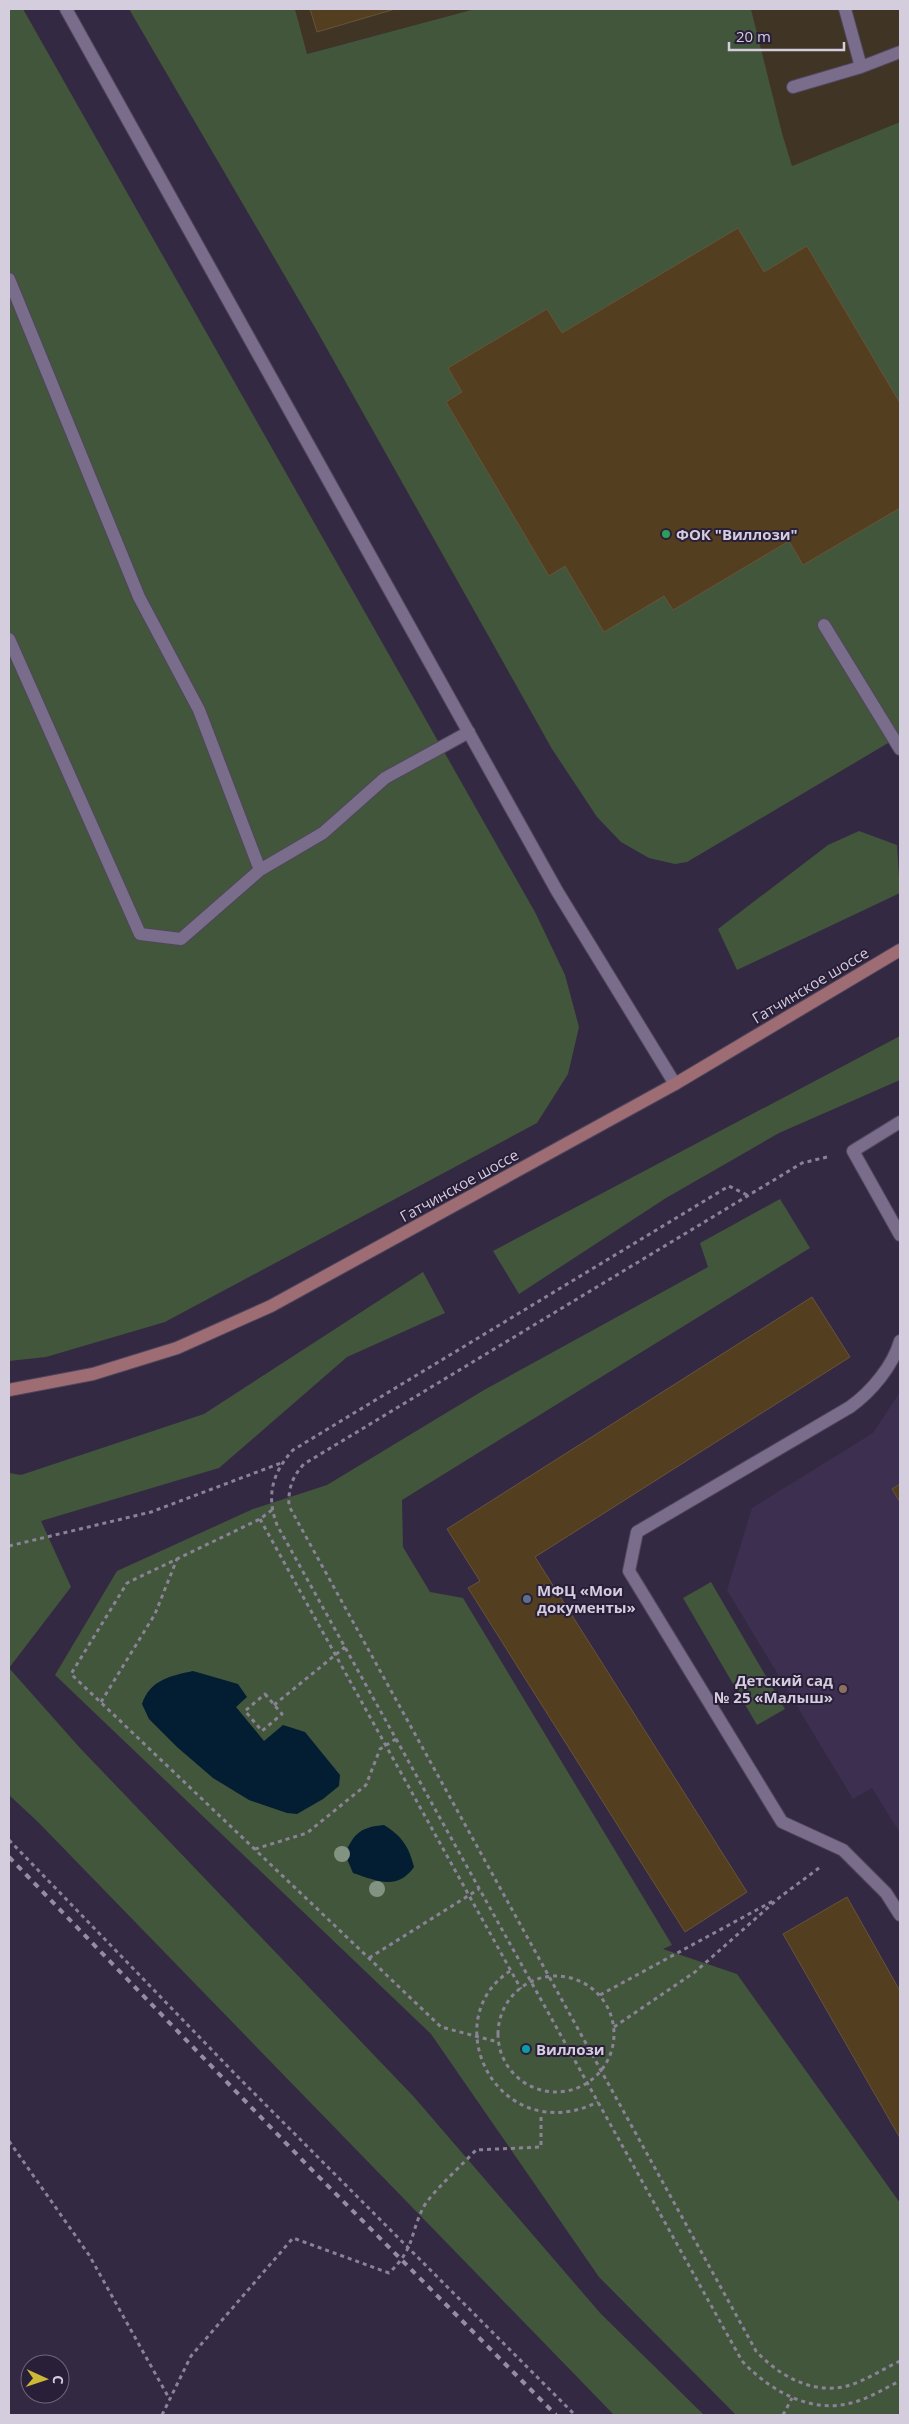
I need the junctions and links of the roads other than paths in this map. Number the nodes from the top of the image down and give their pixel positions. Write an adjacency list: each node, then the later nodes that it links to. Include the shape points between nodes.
1 (66, 9): 9 (street)
2 (845, 9): 4 (street)
3 (900, 52): 4 (street)
4 (862, 66): 5 (street)
5 (793, 87)
6 (9, 279): 11 (street, via 139,597 200,710)
7 (824, 625): 10 (street)
8 (9, 639): 11 (street, via 140,934 181,939)
9 (469, 732): 11 (street, via 385,778 322,833); 13 (street, via 557,891)
10 (900, 749)
11 (260, 870)
12 (900, 950): 13 (main road, Гатчинское шоссе)
13 (675, 1084): 17 (main road, Гатчинское шоссе, via 272,1306 177,1348 94,1374)
14 (900, 1122): 15 (street, via 853,1151)
15 (900, 1235)
16 (900, 1342): 18 (street, via 890,1362 867,1392 850,1407 637,1532 629,1571 782,1822 843,1850 886,1893)
17 (9, 1390)
18 (900, 1915)

